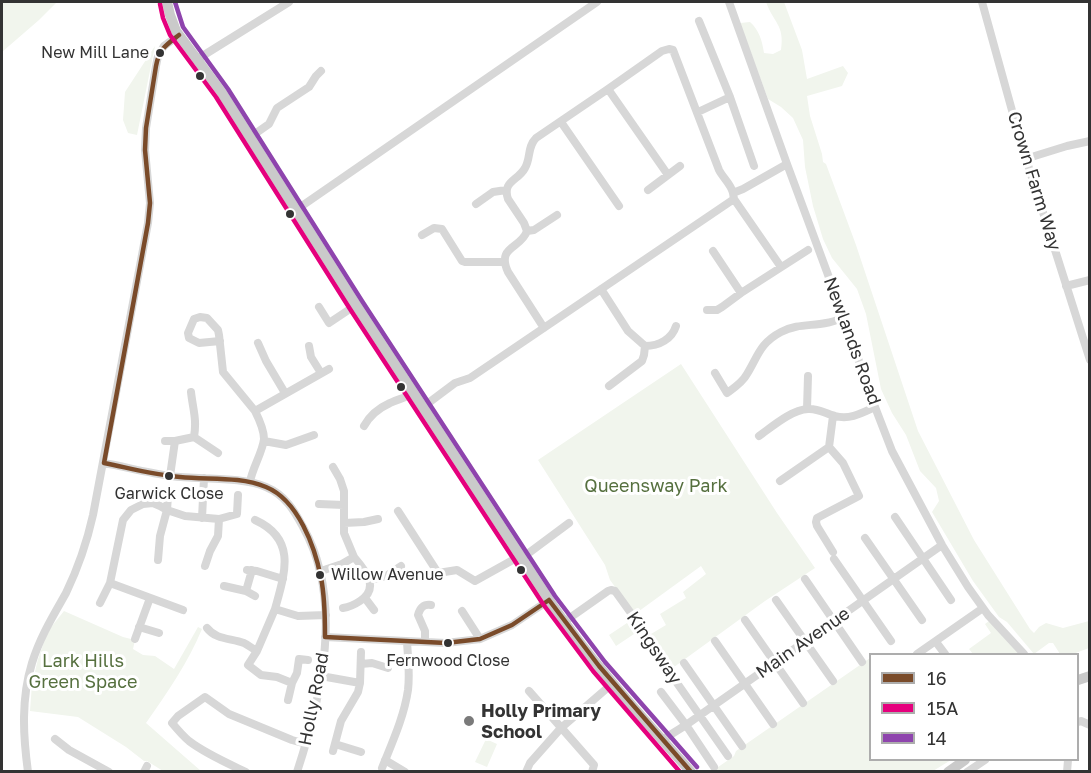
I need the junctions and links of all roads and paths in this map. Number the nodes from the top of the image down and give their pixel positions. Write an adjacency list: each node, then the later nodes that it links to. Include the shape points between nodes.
1 (167, 2): 7 (main road)
2 (289, 2): 8 (street)
3 (597, 2): 26 (street)
4 (729, 2): 17 (street, Newlands Road)
5 (982, 2): 16 (street, Crown Farm Way)
6 (699, 21): 11 (street)
7 (179, 35): 8 (main road); 71 (street, via 164,46 156,66 146,128 148,223)
8 (196, 60): 14 (main road)
9 (321, 71): 14 (street, via 309,87 277,108 269,124)
10 (608, 89): 12 (street, via 662,51 673,50); 13 (street); 20 (street)
11 (730, 97): 12 (street); 19 (street)
12 (698, 112): 23 (street, via 719,170)
13 (561, 122): 21 (street, via 531,142 526,166); 25 (street)
14 (249, 138): 26 (main road)
15 (1089, 141): 16 (street)
16 (1025, 159): 35 (street, Crown Farm Way)
17 (787, 164): 23 (street); 41 (street, Newlands Road)
18 (680, 166): 20 (street)
19 (754, 166)
20 (668, 175): 22 (street)
21 (506, 190): 24 (street, via 493,192); 28 (street)
22 (648, 190)
23 (734, 196): 33 (street); 36 (street)
24 (476, 204)
25 (619, 206)
26 (296, 210): 38 (main road)
27 (557, 215): 28 (street)
28 (527, 231): 32 (street, via 507,251)
29 (422, 235): 32 (street, via 434,228 442,229 459,259 465,262)
30 (808, 250): 33 (street)
31 (712, 251): 37 (street)
32 (504, 262): 43 (street)
33 (781, 267): 37 (street)
34 (1089, 280): 35 (street)
35 (1066, 286): 48 (street, Crown Farm Way)
36 (601, 289): 43 (street); 47 (street, via 628,331)
37 (741, 293): 40 (street, via 717,310)
38 (356, 305): 39 (street, via 329,323); 56 (main road)
39 (319, 307)
40 (706, 310)
41 (844, 318): 51 (street, via 780,332 768,340 746,376 727,393); 58 (street, Newlands Road)
42 (676, 326): 47 (street, via 661,343)
43 (544, 328): 57 (street)
44 (220, 341): 60 (street, via 223,372)
45 (258, 343): 55 (street)
46 (309, 346): 50 (street)
47 (645, 346): 53 (street, via 642,361)
48 (1089, 360)
49 (329, 369): 50 (street)
50 (321, 373): 55 (street)
51 (715, 373)
52 (808, 376): 59 (street)
53 (609, 386)
54 (191, 392): 65 (street, via 196,414)
55 (285, 393): 60 (street)
56 (413, 393): 57 (main road); 62 (street, via 369,416)
57 (423, 407): 93 (main road)
58 (875, 407): 61 (street, via 850,418); 91 (street, Newlands Road, via 892,451)
59 (807, 409): 61 (street); 64 (street, via 785,417)
60 (255, 411): 68 (street)
61 (833, 416): 69 (street)
62 (364, 426)
63 (314, 435): 68 (street, via 286,445)
64 (759, 436)
65 (194, 437): 67 (street); 70 (street)
66 (165, 441): 67 (street)
67 (175, 441): 73 (street)
68 (264, 441): 76 (street)
69 (830, 447): 75 (street); 112 (street, via 843,463 859,496 816,522)
70 (218, 453)
71 (104, 463): 73 (street, Holly Road); 173 (street, via 84,549 32,664 23,715)
72 (333, 467): 80 (street, via 342,485)
73 (170, 476): 74 (street, Holly Road)
74 (204, 478): 76 (street, Holly Road); 84 (street)
75 (780, 481)
76 (250, 482): 98 (street, Holly Road, via 266,487 289,503 309,538)
77 (238, 495): 85 (street, via 237,514)
78 (168, 496): 81 (street)
79 (319, 504): 80 (street)
80 (344, 505): 88 (street)
81 (167, 510): 84 (street); 95 (street); 103 (street, via 153,503 143,504 123,520)
82 (398, 511): 93 (street, via 438,573 457,570 476,580)
83 (895, 517): 94 (street)
84 (202, 518): 85 (street)
85 (219, 519): 96 (street, via 218,536)
86 (378, 519): 88 (street)
87 (255, 520): 99 (street, via 280,540 284,551)
88 (344, 523): 92 (street)
89 (569, 523): 93 (street)
90 (865, 538): 101 (street)
91 (942, 545): 94 (street, Main Avenue); 116 (street, Newlands Road)
92 (354, 557): 98 (street); 102 (street)
93 (521, 557): 109 (main road)
94 (923, 559): 101 (street, Main Avenue); 111 (street)
95 (158, 560)
96 (205, 566)
97 (401, 566): 102 (street)
98 (321, 571): 121 (street, Holly Road)
99 (283, 579): 105 (street, via 249,570); 117 (street)
100 (805, 579): 124 (street)
101 (894, 579): 112 (street, Main Avenue); 122 (street)
102 (370, 580): 108 (street)
103 (111, 583): 107 (street); 113 (street)
104 (224, 586): 105 (street)
105 (246, 591): 106 (street)
106 (255, 596)
107 (150, 598): 118 (street); 126 (street)
108 (365, 598): 115 (street); 119 (street)
109 (549, 600): 125 (main road); 131 (street, via 512,625)
110 (776, 600): 136 (street)
111 (951, 600)
112 (863, 601): 124 (street, Main Avenue); 133 (street)
113 (100, 603)
114 (431, 604): 135 (street, via 421,607 418,615)
115 (343, 608)
116 (983, 608): 137 (street); 142 (street, Newlands Road)
117 (275, 609): 121 (street, via 298,616); 138 (street)
118 (183, 610)
119 (374, 610)
120 (462, 611): 131 (street)
121 (326, 615): 129 (street, Holly Road)
122 (922, 620)
123 (745, 621): 146 (street)
124 (834, 621): 136 (street, Main Avenue); 144 (street)
125 (564, 622): 153 (main road); 160 (street, Kingsway, via 608,591 615,591)
126 (140, 627): 128 (street); 130 (street)
127 (207, 628): 138 (street)
128 (159, 633)
129 (325, 637): 134 (street); 149 (street, Holly Road)
130 (135, 639)
131 (480, 639): 135 (street)
132 (715, 641): 154 (street)
133 (891, 641)
134 (407, 642): 135 (street); 177 (street, via 406,702 384,764)
135 (425, 642)
136 (805, 642): 146 (street, Main Avenue); 150 (street)
137 (936, 642): 140 (street); 141 (street)
138 (257, 651): 151 (street, via 249,665 261,675)
139 (361, 652): 147 (street)
140 (919, 653)
141 (944, 653)
142 (1023, 653)
143 (308, 660): 151 (street, via 299,659)
144 (862, 662)
145 (684, 663): 159 (street)
146 (775, 663): 154 (street, Main Avenue); 158 (street)
147 (361, 664): 148 (street); 152 (street)
148 (388, 668)
149 (321, 676): 152 (street); 165 (street, Holly Road)
150 (833, 681)
151 (292, 683): 157 (street)
152 (360, 683): 168 (street, via 341,721 334,748)
153 (613, 683): 163 (street); 164 (main road)
154 (745, 684): 159 (street, Main Avenue); 161 (street)
155 (529, 691): 163 (street)
156 (661, 692): 162 (street)
157 (288, 700)
158 (803, 703)
159 (714, 705): 160 (street, Main Avenue); 167 (street)
160 (700, 715): 162 (street, Main Avenue); 169 (street, Kingsway)
161 (773, 724)
162 (686, 725): 164 (street, Main Avenue); 172 (street)
163 (561, 728): 178 (street); 179 (street, via 594,765)
164 (662, 740): 180 (main road)
165 (306, 744): 175 (street, via 229,714 205,697 172,723 197,746); 176 (street, Holly Road)
166 (58, 745): 174 (street)
167 (742, 746)
168 (361, 752)
169 (728, 756)
170 (961, 761): 181 (main road)
171 (982, 761): 182 (street)
172 (714, 767)
173 (28, 771)
174 (109, 771)
175 (246, 771)
176 (297, 771)
177 (405, 771)
178 (526, 771)
179 (592, 771)
180 (691, 771)
181 (948, 771)
182 (967, 771)

